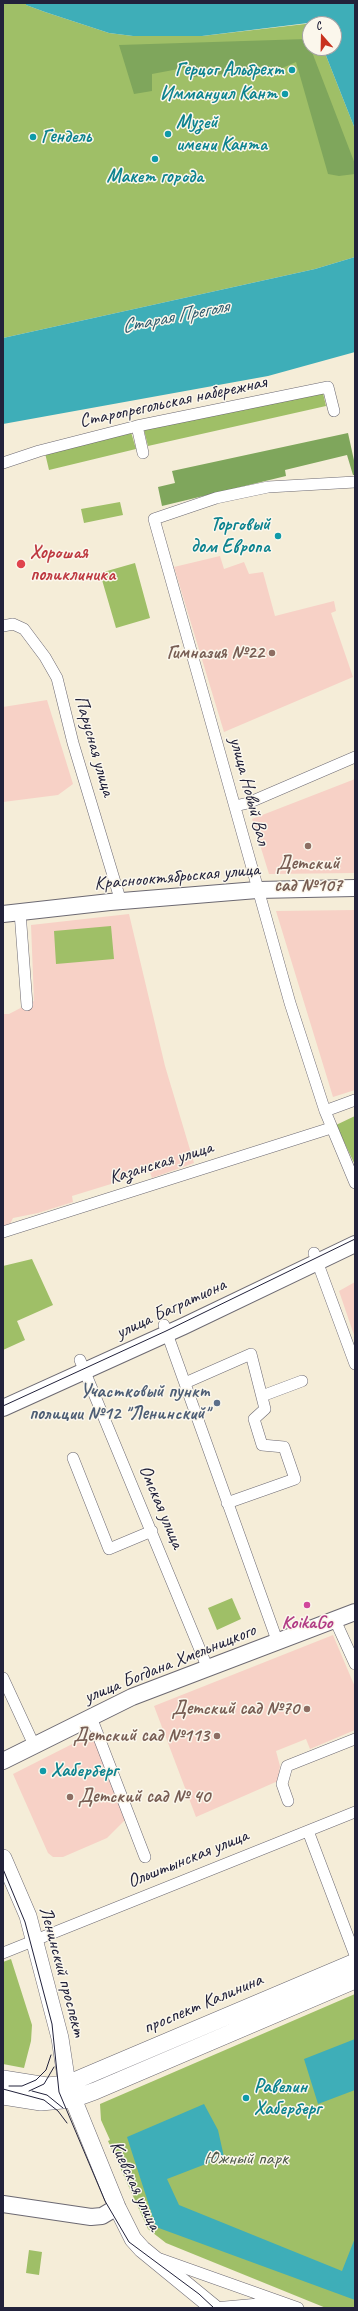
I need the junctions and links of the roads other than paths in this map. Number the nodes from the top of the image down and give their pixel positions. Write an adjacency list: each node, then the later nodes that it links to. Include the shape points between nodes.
1 (334, 411): 2 (street, Старопрегольская набережная, via 328,387)
2 (137, 426): 3 (street); 4 (street, Старопрегольская набережная)
3 (143, 453)
4 (3, 463)
5 (355, 482): 8 (street, улица Новый Вал, via 268,487 216,498 154,519)
6 (3, 626): 11 (street, Парусная улица, via 13,624 24,629 57,678 73,743)
7 (355, 757): 8 (street, via 248,803)
8 (235, 806): 10 (street, улица Новый Вал)
9 (355, 888): 10 (street, Краснооктябрьская улица)
10 (258, 890): 11 (street, Краснооктябрьская улица); 16 (street, улица Новый Вал, via 290,1004)
11 (121, 902): 12 (street, Краснооктябрьская улица)
12 (20, 912): 13 (street, Краснооктябрьская улица); 14 (street)
13 (3, 914)
14 (27, 1005)
15 (355, 1100): 16 (street)
16 (325, 1111): 17 (street, улица Новый Вал)
17 (331, 1128): 18 (street, улица Новый Вал); 19 (street, Казанская улица)
18 (355, 1183)
19 (3, 1232)
20 (355, 1234): 22 (street, улица Багратиона)
21 (355, 1244): 22 (street, улица Багратиона)
22 (316, 1258): 23 (street, улица Багратиона); 24 (street)
23 (165, 1329): 25 (street, улица Багратиона); 27 (street)
24 (355, 1364)
25 (83, 1365): 28 (street, улица Багратиона); 30 (street, улица Багратиона); 33 (street, Омская улица)
26 (302, 1381): 29 (street)
27 (185, 1383): 29 (street, via 250,1354); 32 (street)
28 (3, 1396)
29 (262, 1396): 32 (street, via 265,1409 254,1419 262,1445 284,1447 295,1478)
30 (3, 1408)
31 (73, 1458): 33 (street, via 109,1549)
32 (228, 1503): 36 (street)
33 (152, 1531): 38 (street, Омская улица)
34 (355, 1612): 35 (street, улица Богдана Хмельницкого)
35 (335, 1620): 36 (street, улица Богдана Хмельницкого); 37 (street)
36 (278, 1643): 38 (street, улица Богдана Хмельницкого)
37 (355, 1664)
38 (208, 1669): 40 (street, улица Богдана Хмельницкого, via 132,1697)
39 (3, 1678): 42 (street)
40 (91, 1717): 42 (street, улица Богдана Хмельницкого); 47 (street)
41 (355, 1739): 44 (street, via 287,1766 282,1784)
42 (34, 1745): 43 (street, улица Богдана Хмельницкого)
43 (3, 1761)
44 (288, 1801)
45 (355, 1812): 46 (street, Ольштынская улица)
46 (308, 1831): 49 (street, Ольштынская улица); 51 (street)
47 (145, 1857)
48 (3, 1858): 49 (main road, Ленинский проспект, via 28,1916)
49 (35, 1940): 50 (street, Ольштынская улица); 55 (main road, Ленинский проспект, via 60,2038)
50 (3, 1953)
51 (355, 1955)
52 (355, 1962): 55 (main road, проспект Калинина)
53 (355, 1980): 55 (main road, проспект Калинина, via 95,2092)
54 (3, 2079): 55 (main road)
55 (70, 2091): 56 (main road, via 42,2102); 58 (main road, Киевская улица)
56 (3, 2096)
57 (3, 2204): 58 (street, via 90,2217 102,2216)
58 (117, 2207): 59 (main road, Киевская улица, via 133,2239)
59 (150, 2256): 60 (street); 61 (main road, Киевская улица)
60 (285, 2302): 61 (street); 62 (street)
61 (214, 2308)
62 (298, 2308)

